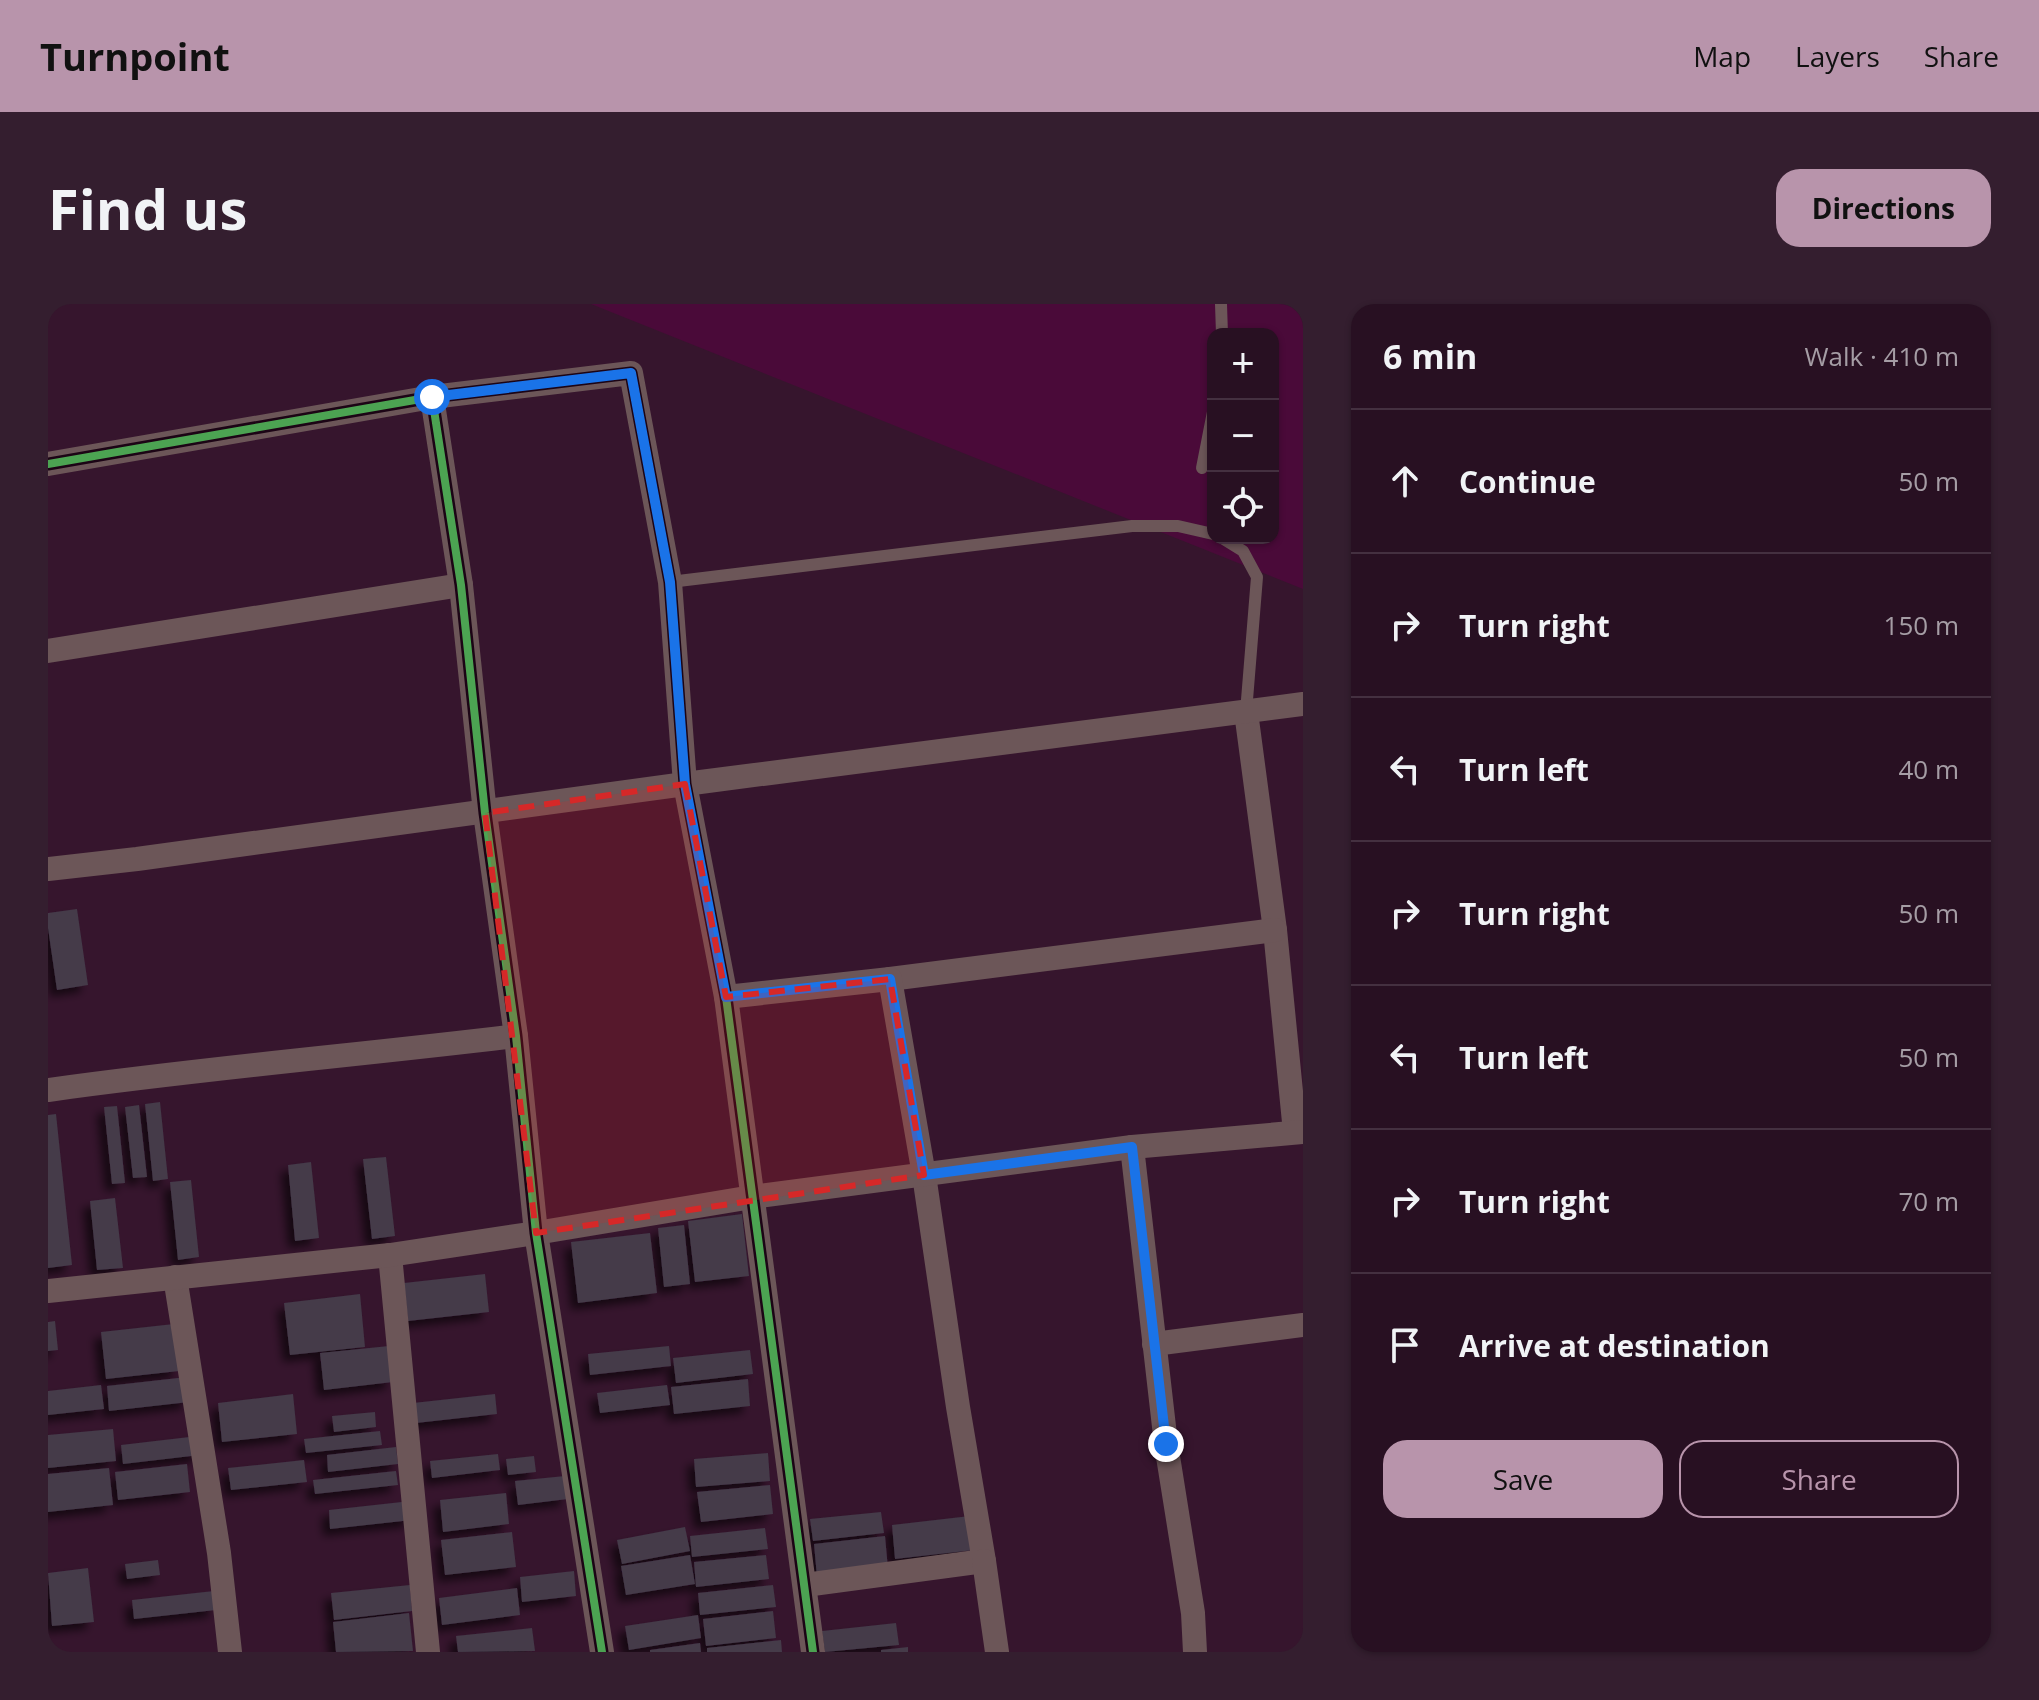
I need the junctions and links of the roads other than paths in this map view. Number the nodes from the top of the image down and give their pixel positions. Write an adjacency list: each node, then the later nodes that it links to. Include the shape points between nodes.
1 (1221, 304): 2 (lane)
2 (1222, 328)
3 (432, 397): 5 (street); 9 (street, via 631,373); 10 (street)
4 (1207, 443): 6 (lane)
5 (48, 464)
6 (1202, 468)
7 (1207, 533): 9 (lane, via 1178,526 1132,526)
8 (1232, 544): 13 (lane, via 1243,551 1257,577)
9 (670, 582): 14 (street)
10 (461, 585): 11 (street); 15 (street)
11 (48, 651)
12 (1303, 704): 13 (street)
13 (1246, 712): 14 (street); 17 (street)
14 (685, 784): 15 (street); 19 (street)
15 (485, 813): 16 (street); 20 (street)
16 (48, 869)
17 (1275, 930): 18 (street); 22 (street)
18 (890, 979): 19 (street); 24 (street)
19 (726, 997): 25 (street)
20 (516, 1036): 21 (street); 26 (street)
21 (48, 1090)
22 (1299, 1132): 23 (street)
23 (1132, 1147): 24 (street); 31 (street)
24 (924, 1175): 25 (street); 32 (street)
25 (752, 1197): 26 (street); 33 (street)
26 (536, 1233): 27 (street); 36 (street)
27 (390, 1255): 28 (street); 35 (street)
28 (175, 1277): 29 (street); 34 (street)
29 (48, 1291)
30 (1303, 1325): 31 (street)
31 (1154, 1344): 39 (street)
32 (984, 1561): 33 (street); 38 (street)
33 (805, 1585): 37 (street)
34 (230, 1652)
35 (428, 1652)
36 (602, 1652)
37 (813, 1652)
38 (997, 1652)
39 (1195, 1652)

